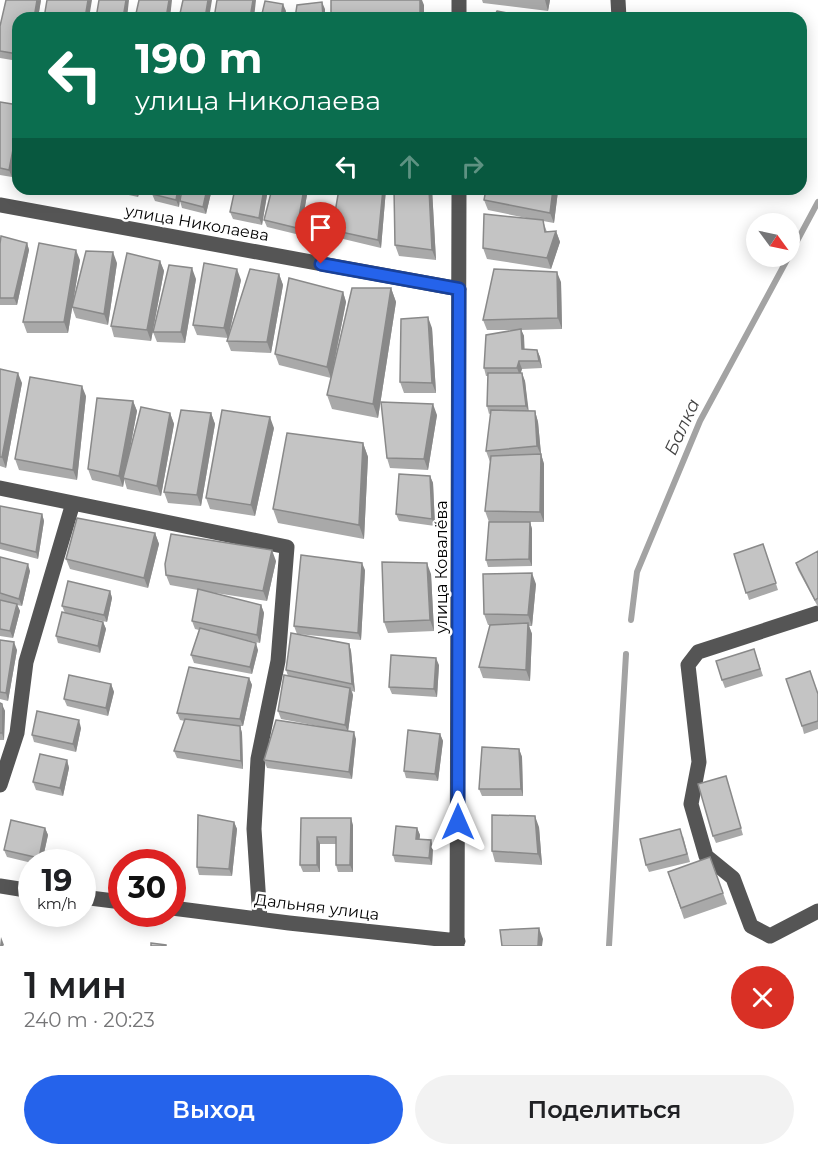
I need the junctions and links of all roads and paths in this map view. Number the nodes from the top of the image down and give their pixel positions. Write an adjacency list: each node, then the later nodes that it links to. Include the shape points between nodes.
1 (459, 195): 3 (street, улица Ковалёва)
2 (0, 205): 3 (street, улица Николаева)
3 (459, 289): 13 (street, улица Ковалёва)
4 (0, 488): 5 (street)
5 (73, 503): 7 (street, via 26,662 17,733); 12 (street, via 287,547 278,661 258,759 254,829)
6 (818, 613): 11 (street, via 698,652 688,665 699,762 691,804 706,856 733,878 751,926 770,936)
7 (0, 785)
8 (0, 886): 9 (street)
9 (18, 889)
10 (186, 910): 12 (street, Дальняя улица)
11 (818, 911)
12 (260, 919): 13 (street, Дальняя улица)
13 (458, 944)

